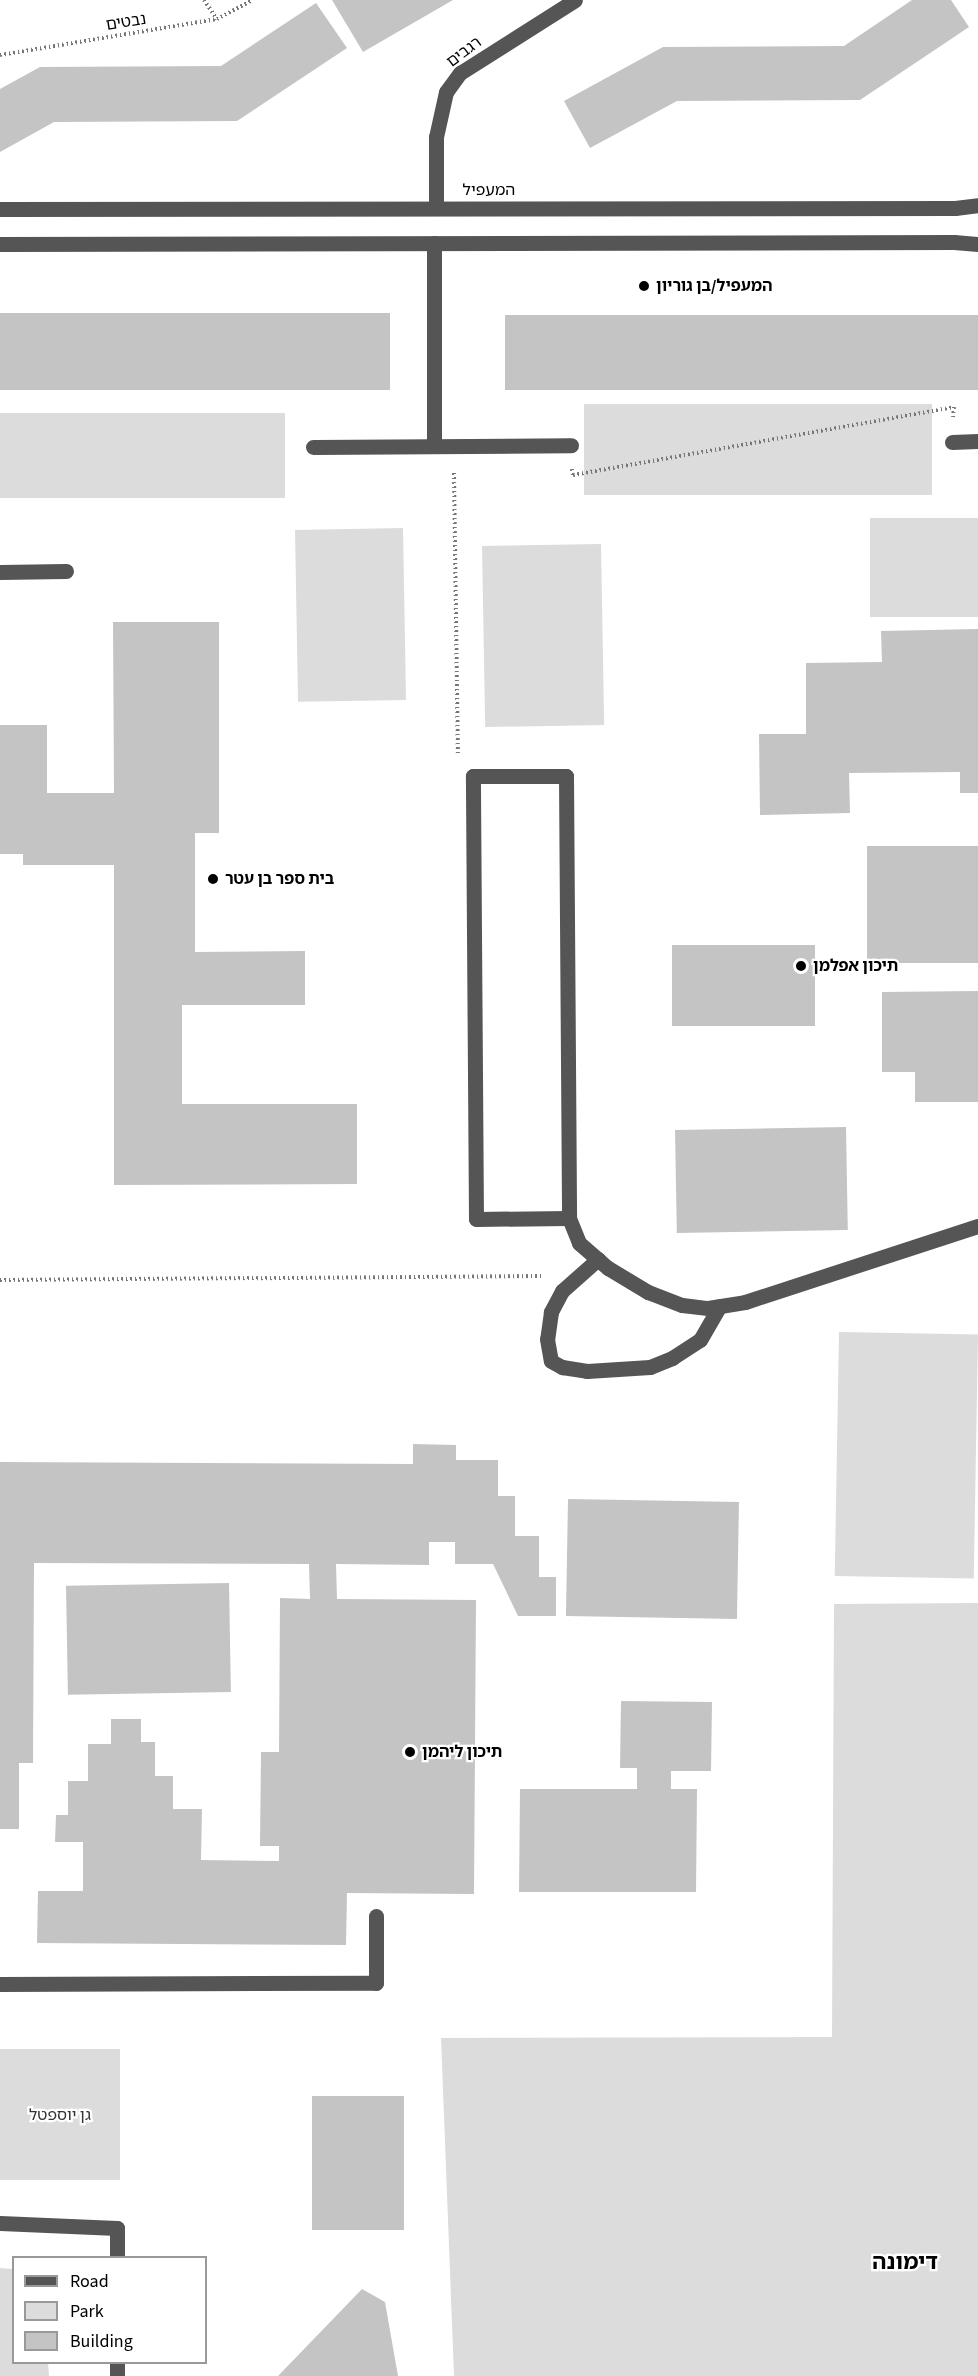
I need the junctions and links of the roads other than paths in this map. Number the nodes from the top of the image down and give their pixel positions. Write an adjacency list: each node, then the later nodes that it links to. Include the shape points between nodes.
1 (575, 0): 3 (street, רגבים, via 460,73 446,92 436,137)
2 (978, 205): 3 (street, המעפיל)
3 (436, 208): 4 (street, המעפיל)
4 (0, 209)
5 (434, 243): 6 (street); 7 (street); 10 (street)
6 (0, 244)
7 (978, 244)
8 (978, 441): 9 (street)
9 (952, 442)
10 (434, 445): 11 (street); 12 (street)
11 (571, 445)
12 (313, 447)
13 (66, 571): 14 (street)
14 (0, 572)
15 (569, 1218): 15 (street, via 476,1219 473,776 566,776); 17 (street, via 579,1243)
16 (978, 1226): 18 (street, via 745,1302)
17 (598, 1259): 18 (street, via 648,1292 682,1305); 18 (street, via 562,1291 551,1312 547,1339 551,1361 562,1367 587,1371 650,1367 700,1340)
18 (720, 1306)
19 (376, 1916): 20 (street, via 376,1983)
20 (0, 1984)
21 (0, 2223): 22 (street, via 117,2228)
22 (117, 2256)

